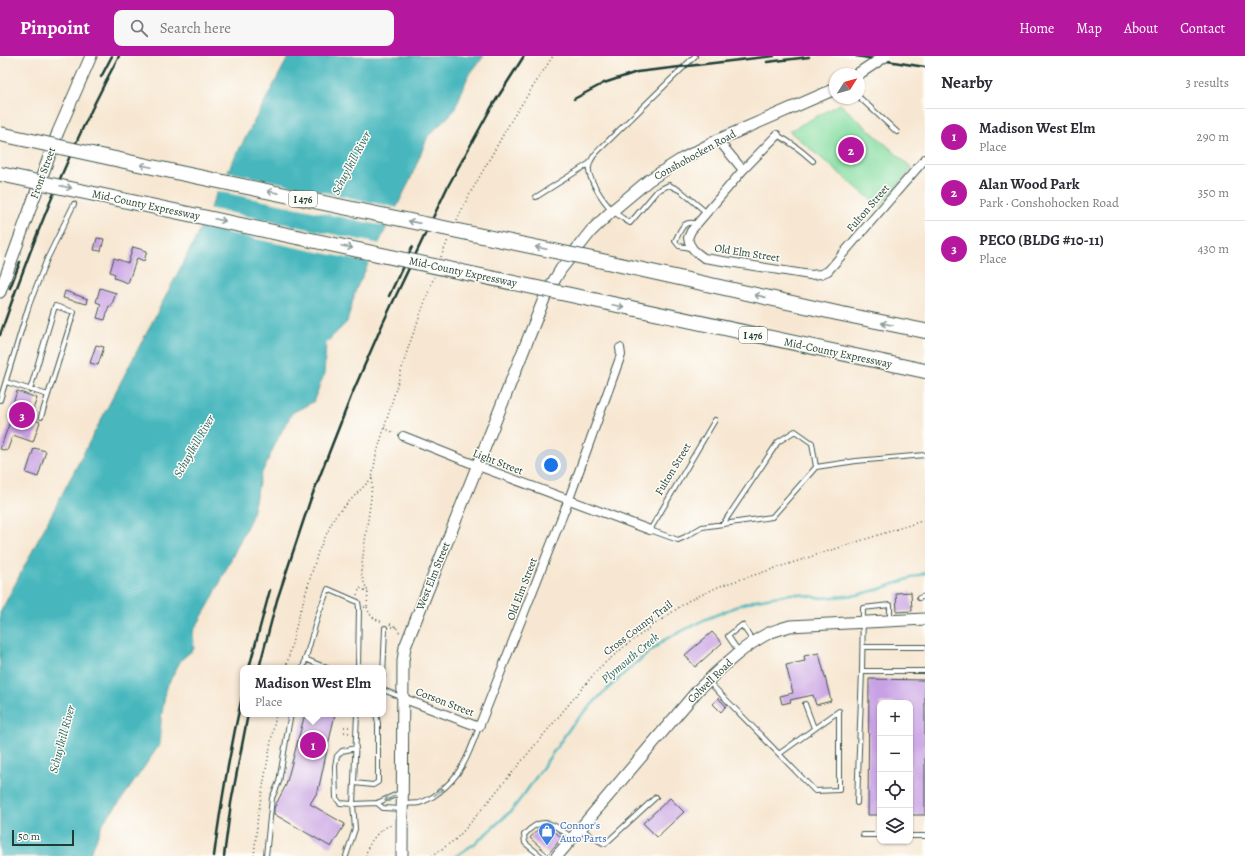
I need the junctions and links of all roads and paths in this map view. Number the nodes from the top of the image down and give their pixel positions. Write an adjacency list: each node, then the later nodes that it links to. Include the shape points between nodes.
1 (91, 56): 23 (main road, Front Street, via 58,132)
2 (696, 56): 13 (lane, via 596,153)
3 (880, 59): 4 (main road)
4 (865, 69)
5 (829, 92): 10 (main road, Conshohocken Road)
6 (865, 103): 7 (lane)
7 (897, 132)
8 (0, 134): 25 (highway, I 476, one-way to 8, bridge)
9 (777, 135): 12 (lane, via 803,151); 14 (street)
10 (718, 140): 14 (street); 18 (main road, Conshohocken Road, via 649,180)
11 (925, 158): 22 (street, Fulton Street)
12 (813, 161)
13 (590, 163): 16 (lane); 18 (lane, via 589,174 592,183)
14 (744, 170): 19 (street)
15 (0, 174): 27 (highway, Mid-County Expressway / I 476, one-way to 27, bridge)
16 (536, 197)
17 (74, 204): 28 (lane, via 29,305)
18 (612, 210): 19 (lane, via 630,223 657,191 669,185 681,190); 24 (main road, Conshohocken Road, via 591,231 561,269)
19 (707, 213): 20 (street)
20 (698, 224): 21 (street, via 688,238); 21 (lane, via 684,224 675,241 679,246)
21 (691, 248): 22 (street, Old Elm Street, via 704,258 810,275)
22 (828, 271)
23 (0, 292)
24 (539, 311): 37 (main road, West Elm Street)
25 (925, 331)
26 (620, 348): 39 (street, Old Elm Street, via 621,355)
27 (925, 371)
28 (6, 382): 29 (lane); 31 (lane)
29 (30, 390): 30 (lane); 30 (lane, via 56,306 74,312)
30 (48, 395): 32 (lane)
31 (0, 400)
32 (41, 417)
33 (715, 420): 42 (lane, Fulton Street)
34 (384, 428): 35 (path)
35 (403, 436): 37 (street, Light Street)
36 (925, 455): 38 (lane)
37 (478, 466): 39 (street, Light Street); 69 (main road, West Elm Street, via 405,647 402,660)
38 (816, 467): 41 (lane, via 772,517); 41 (lane, via 812,443 795,431 778,442)
39 (568, 499): 42 (street, Light Street); 75 (street, Old Elm Street)
40 (925, 520): 98 (path, Cross County Trail, via 720,586 688,602 651,626 599,668 467,827 456,839)
41 (723, 524): 42 (lane, via 702,527 678,540)
42 (650, 530)
43 (368, 592): 46 (path, via 360,588); 47 (path); 60 (path, via 361,572 372,478 335,516 318,552)
44 (925, 596): 45 (lane)
45 (919, 598)
46 (355, 600): 48 (lane); 59 (lane, via 328,589)
47 (367, 607): 48 (path); 50 (path, via 375,620)
48 (359, 608): 63 (lane)
49 (925, 619): 51 (main road, Colwell Road)
50 (383, 622): 53 (path); 54 (path, via 392,624)
51 (890, 622): 52 (main road, Colwell Road); 52 (lane, via 890,605 863,608)
52 (864, 623): 55 (main road, Colwell Road, via 790,626); 56 (lane)
53 (385, 628): 64 (lane)
54 (401, 635)
55 (754, 642): 58 (main road, Colwell Road); 58 (lane, via 742,625 728,636)
56 (863, 647): 57 (lane); 65 (lane)
57 (925, 647)
58 (740, 653): 67 (main road, Colwell Road)
59 (305, 659): 61 (lane); 62 (lane)
60 (287, 665)
61 (304, 665)
62 (320, 665)
63 (358, 665)
64 (383, 665)
65 (862, 671): 66 (lane); 82 (lane)
66 (925, 671)
67 (707, 681): 78 (lane); 87 (main road, Colwell Road)
68 (386, 691): 69 (lane)
69 (402, 698): 75 (street, Corson Street); 80 (main road, West Elm Street)
70 (805, 704): 76 (lane)
71 (275, 717): 94 (path, via 258,814)
72 (290, 717): 95 (lane, via 279,782 272,798)
73 (357, 717): 77 (lane)
74 (377, 717): 79 (lane, via 378,782 373,785)
75 (479, 727): 85 (lane, Old Elm Street, one-way to 75, via 427,800 458,775)
76 (814, 728): 78 (lane); 78 (lane, via 838,711 839,790 816,791)
77 (356, 748): 79 (lane); 83 (lane, via 342,751 337,756 335,766 336,798 340,803)
78 (779, 754)
79 (354, 783): 83 (lane)
80 (402, 792): 84 (lane, one-way to 84); 85 (main road, West Elm Street)
81 (656, 797): 87 (lane, via 606,844)
82 (857, 803)
83 (353, 804): 84 (lane); 96 (lane, via 355,829)
84 (378, 804): 85 (lane, Old Elm Street, via 383,808)
85 (403, 807): 93 (main road, West Elm Street)
86 (392, 825): 97 (path, via 377,835 367,848)
87 (581, 828): 92 (main road, Colwell Road)
88 (863, 835): 89 (lane)
89 (877, 835)
90 (913, 836): 91 (lane)
91 (925, 836)
92 (572, 838): 99 (lane, via 546,822 538,823 524,835 525,843); 100 (main road, Colwell Road)
93 (402, 851)
94 (254, 856)
95 (266, 856)
96 (346, 856)
97 (366, 856)
98 (432, 856)
99 (541, 856)
100 (557, 856)

